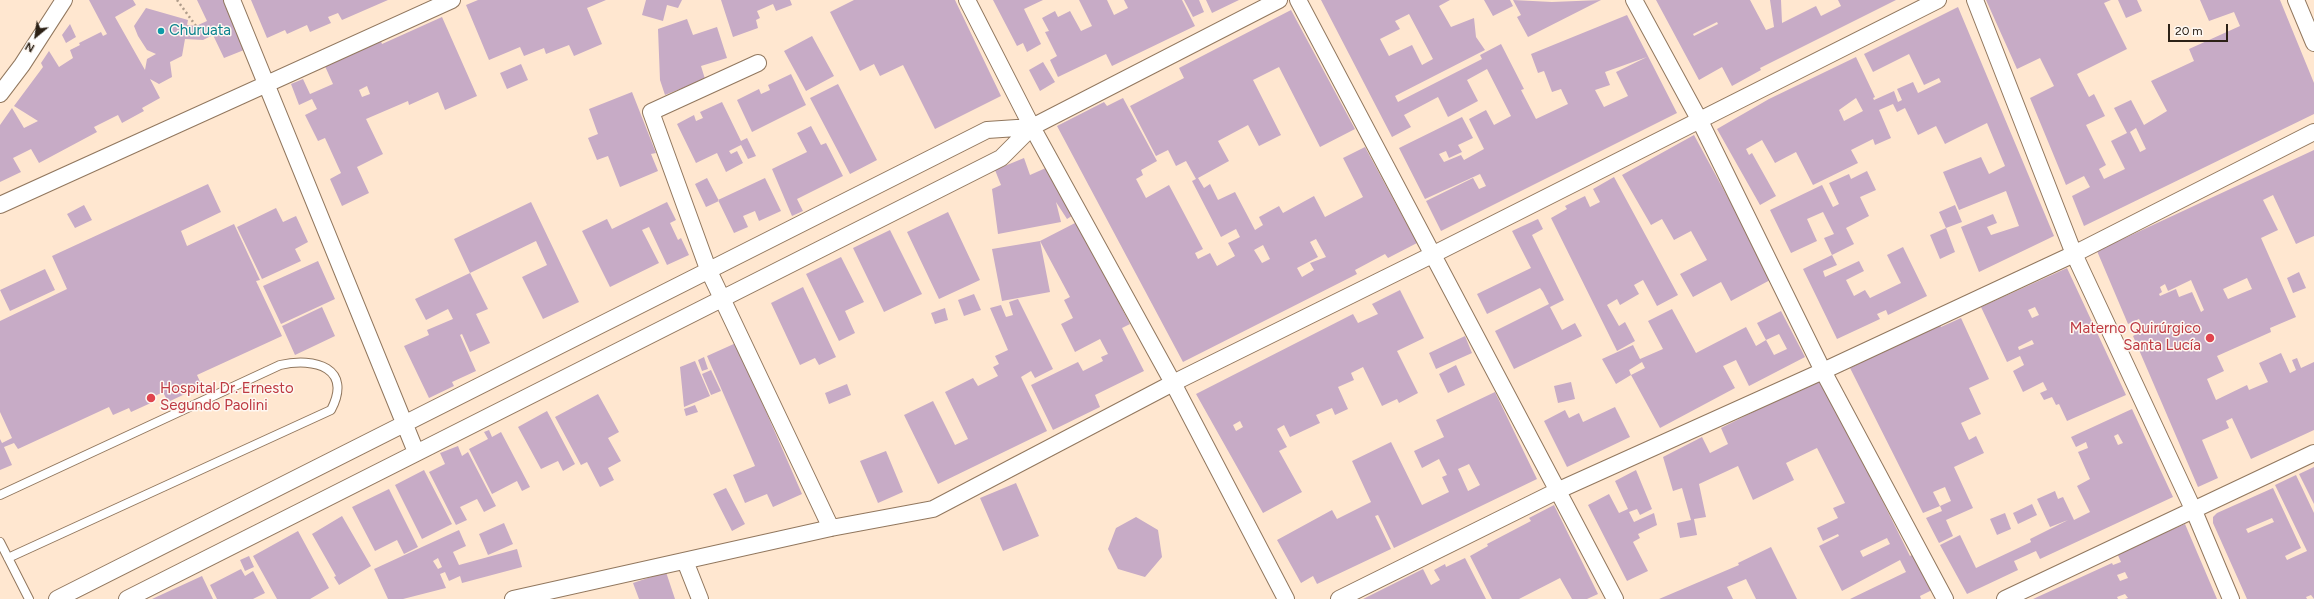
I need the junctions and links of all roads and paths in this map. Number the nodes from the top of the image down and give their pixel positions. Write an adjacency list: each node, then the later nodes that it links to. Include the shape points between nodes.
1 (64, 0): 16 (street)
2 (176, 0): 12 (path)
3 (232, 0): 15 (street)
4 (452, 0): 15 (street)
5 (968, 0): 18 (street)
6 (1279, 0): 18 (street)
7 (1298, 0): 21 (street)
8 (1634, 0): 17 (street)
9 (1938, 0): 17 (street)
10 (1975, 0): 22 (street)
11 (2296, 0): 13 (street)
12 (196, 26)
13 (2314, 43)
14 (758, 63): 23 (street, via 651,112)
15 (267, 83): 20 (street); 27 (street)
16 (0, 94)
17 (1700, 121): 21 (street); 25 (street)
18 (1032, 127): 23 (street, via 987,130); 24 (street, via 1001,158); 26 (street)
19 (2314, 132): 22 (street)
20 (0, 205)
21 (1434, 254): 26 (street); 30 (street)
22 (2074, 254): 25 (street); 32 (street)
23 (708, 269): 24 (street); 27 (street)
24 (722, 297): 28 (street); 33 (street)
25 (1823, 371): 30 (street); 45 (street)
26 (1173, 383): 33 (street, via 933,510); 42 (street)
27 (403, 424): 28 (street); 38 (street)
28 (416, 452): 39 (street)
29 (2314, 453): 32 (street)
30 (1559, 490): 43 (street); 44 (street)
31 (0, 495): 35 (lane, via 280,365 308,361 324,366 332,373 338,391 331,410)
32 (2194, 511): 46 (street); 47 (street)
33 (831, 528): 36 (street)
34 (0, 542): 35 (lane)
35 (8, 558): 37 (lane)
36 (685, 561): 40 (street); 41 (street)
37 (28, 599)
38 (58, 599)
39 (127, 599)
40 (513, 599)
41 (700, 599)
42 (1286, 599)
43 (1340, 599)
44 (1615, 599)
45 (1945, 599)
46 (2005, 599)
47 (2231, 599)

